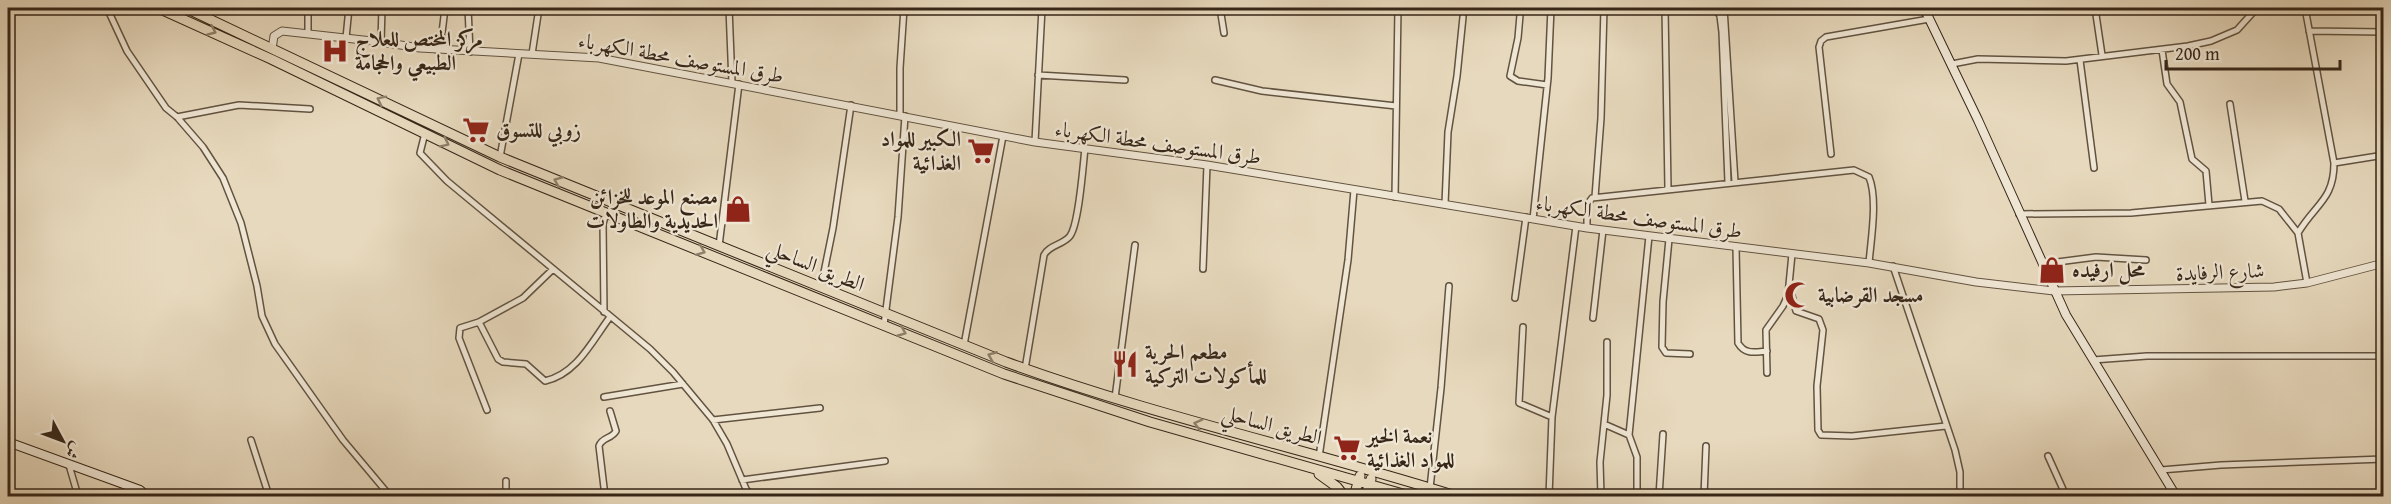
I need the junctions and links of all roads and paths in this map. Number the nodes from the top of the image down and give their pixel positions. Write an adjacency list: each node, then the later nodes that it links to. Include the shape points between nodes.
1 (107, 8): 53 (street, via 127,51 166,108)
2 (158, 8): 37 (highway, الطريق الساحلي, one-way to 37)
3 (187, 8): 37 (highway, الطريق الساحلي)
4 (308, 8): 31 (street)
5 (349, 8): 32 (street)
6 (382, 8): 33 (street)
7 (445, 8): 34 (street)
8 (468, 8): 36 (street)
9 (539, 8): 39 (street)
10 (729, 8): 46 (street)
11 (904, 8): 52 (street, via 900,57)
12 (1042, 8): 43 (street)
13 (1220, 8): 30 (street)
14 (1398, 8): 50 (street)
15 (1551, 8): 47 (street)
16 (1604, 8): 68 (street)
17 (1665, 8): 65 (street)
18 (1715, 8): 64 (street, via 1722,32)
19 (1724, 8): 64 (street)
20 (1924, 8): 27 (main road)
21 (2095, 8): 40 (street)
22 (2255, 8): 23 (street); 35 (street, via 2243,24 2227,35)
23 (2266, 8)
24 (2305, 8): 28 (street)
25 (1520, 15): 47 (street, via 1510,76)
26 (1463, 17): 70 (street, via 1448,132)
27 (1929, 19): 42 (main road); 58 (street, via 1821,41)
28 (2309, 31): 29 (street); 61 (street)
29 (2384, 32)
30 (1224, 33)
31 (308, 34): 32 (street, طرق المستوصف محطة الكهرباء); 37 (street, طرق المستوصف محطة الكهرباء, via 276,33)
32 (346, 38): 33 (street, طرق المستوصف محطة الكهرباء)
33 (381, 42): 34 (street, طرق المستوصف محطة الكهرباء)
34 (437, 50): 36 (street, طرق المستوصف محطة الكهرباء)
35 (2162, 50): 40 (street); 71 (street, via 2167,84 2180,102 2192,159 2206,171)
36 (470, 52): 38 (street, طرق المستوصف محطة الكهرباء)
37 (271, 54): 54 (highway, الطريق الساحلي); 60 (highway, الطريق الساحلي, one-way to 37)
38 (519, 54): 39 (street, طرق المستوصف محطة الكهرباء); 60 (street)
39 (532, 54): 46 (street, طرق المستوصف محطة الكهرباء, via 600,58)
40 (2102, 55): 41 (street)
41 (2080, 60): 42 (street, via 1978,59); 63 (street)
42 (1952, 64): 73 (main road)
43 (1038, 75): 44 (street); 56 (street)
44 (1125, 80)
45 (1215, 81): 50 (street, via 1262,91)
46 (735, 83): 49 (street, طرق المستوصف محطة الكهرباء); 82 (street)
47 (1547, 85): 74 (street)
48 (2230, 104): 69 (street)
49 (850, 105): 52 (street, طرق المستوصف محطة الكهرباء); 94 (street)
50 (1396, 106): 67 (street)
51 (310, 109): 53 (street, via 239,105)
52 (903, 116): 55 (street, طرق المستوصف محطة الكهرباء); 99 (street, via 898,217)
53 (177, 117): 145 (street, via 208,155 235,205 262,315 275,344 343,440)
54 (425, 133): 72 (highway, الطريق الساحلي, one-way to 72, via 500,170); 91 (street, via 420,148 423,157)
55 (1003, 136): 56 (street, طرق المستوصف محطة الكهرباء); 106 (street)
56 (1035, 142): 57 (street, طرق المستوصف محطة الكهرباء)
57 (1085, 148): 62 (street, طرق المستوصف محطة الكهرباء); 111 (street, via 1072,233 1044,255)
58 (1831, 154)
59 (2384, 155): 61 (street)
60 (500, 157): 82 (highway, الطريق الساحلي, one-way to 60)
61 (2334, 163): 78 (street, via 2330,191)
62 (1207, 165): 66 (street, طرق المستوصف محطة الكهرباء); 90 (street)
63 (2094, 168)
64 (1731, 182): 65 (street); 86 (street, via 1839,171 1864,173 1872,191)
65 (1668, 189): 68 (street)
66 (1354, 190): 67 (street, طرق المستوصف محطة الكهرباء); 129 (street)
67 (1395, 197): 70 (street, طرق المستوصف محطة الكهرباء)
68 (1595, 197): 76 (street, via 1587,205)
69 (2245, 201): 71 (street); 78 (street, via 2270,203 2286,215)
70 (1445, 204): 74 (street, طرق المستوصف محطة الكهرباء)
71 (2209, 205): 73 (street, via 2131,213)
72 (606, 213): 98 (street); 103 (highway, الطريق الساحلي, one-way to 103)
73 (2019, 214): 88 (main road)
74 (1529, 218): 75 (street, طرق المستوصف محطة الكهرباء); 97 (street)
75 (1576, 226): 76 (street, طرق المستوصف محطة الكهرباء); 119 (street)
76 (1587, 228): 77 (street, طرق المستوصف محطة الكهرباء)
77 (1603, 230): 79 (street, طرق المستوصف محطة الكهرباء); 101 (street)
78 (2298, 233): 92 (street)
79 (1649, 236): 80 (street, طرق المستوصف محطة الكهرباء); 124 (street)
80 (1669, 239): 83 (street, طرق المستوصف محطة الكهرباء); 108 (street, via 1662,347 1666,353)
81 (1135, 245): 115 (street)
82 (719, 246): 94 (highway, الطريق الساحلي)
83 (1736, 247): 84 (street, طرق المستوصف محطة الكهرباء); 107 (street, via 1738,343 1747,352)
84 (1792, 254): 86 (street, طرق المستوصف محطة الكهرباء); 95 (street)
85 (2146, 260): 88 (street, via 2096,257)
86 (1869, 263): 89 (street, طرق المستوصف محطة الكهرباء)
87 (2384, 263): 92 (street, شارع الرفايدة)
88 (2042, 264): 96 (main road)
89 (1893, 267): 96 (street, طرق المستوصف محطة الكهرباء); 122 (street)
90 (1203, 269)
91 (552, 270): 98 (street); 102 (street, via 523,298)
92 (2307, 283): 96 (street, شارع الرفايدة, via 2243,289)
93 (1449, 286): 141 (street)
94 (821, 287): 99 (highway, الطريق الساحلي)
95 (1790, 288): 107 (street, via 1766,330); 122 (street, via 1796,311 1814,316 1822,323 1817,386 1821,435 1852,436)
96 (2054, 291): 110 (main road)
97 (1515, 298)
98 (604, 312): 100 (street)
99 (884, 313): 103 (street); 106 (highway, الطريق الساحلي)
100 (610, 317): 102 (street, via 579,360 560,376 545,381 526,364 498,359); 113 (street, via 661,359)
101 (1593, 318)
102 (479, 322): 117 (street, via 460,328 459,338)
103 (884, 325): 134 (highway, الطريق الساحلي, one-way to 134, via 1060,394)
104 (1523, 327): 119 (street, via 1519,403)
105 (1606, 342): 121 (street)
106 (964, 345): 111 (highway, الطريق الساحلي, one-way to 106)
107 (1767, 351): 112 (street)
108 (1690, 354)
109 (2384, 356): 110 (street, via 2147,356)
110 (2093, 360): 135 (main road)
111 (1025, 369): 115 (highway, الطريق الساحلي)
112 (1767, 373)
113 (683, 384): 114 (street); 120 (street)
114 (604, 397)
115 (1114, 399): 129 (highway, الطريق الساحلي, one-way to 115)
116 (820, 408): 120 (street)
117 (487, 410)
118 (610, 411): 147 (street, via 616,431 599,446)
119 (1552, 417): 155 (street)
120 (713, 420): 137 (street)
121 (1604, 424): 124 (street); 156 (street)
122 (1946, 426): 160 (street, via 1958,461)
123 (1663, 434): 158 (street)
124 (1629, 435): 157 (street, via 1636,457)
125 (251, 440): 144 (street)
126 (8, 442): 132 (main road)
127 (1706, 446): 159 (street)
128 (2048, 456): 161 (street)
129 (1319, 457): 133 (highway, الطريق الساحلي)
130 (2384, 459): 135 (street)
131 (885, 461): 137 (street)
132 (69, 465): 142 (street); 143 (main road)
133 (1362, 468): 136 (highway, الطريق الساحلي); 139 (highway)
134 (1312, 469): 139 (highway, الطريق الساحلي); 149 (highway)
135 (2161, 470): 162 (main road)
136 (1373, 471): 140 (highway); 141 (highway, الطريق الساحلي)
137 (742, 480): 148 (street)
138 (506, 481): 146 (street)
139 (1359, 481): 140 (highway, الطريق الساحلي); 150 (highway)
140 (1370, 484): 151 (highway); 153 (highway, الطريق الساحلي)
141 (1430, 488): 154 (highway, الطريق الساحلي)
142 (78, 496)
143 (147, 496)
144 (269, 496)
145 (390, 496)
146 (507, 496)
147 (605, 496)
148 (752, 496)
149 (1344, 496)
150 (1354, 496)
151 (1366, 496)
152 (1403, 496): 153 (highway)
153 (1409, 496)
154 (1456, 496)
155 (1549, 496)
156 (1601, 496)
157 (1637, 496)
158 (1659, 496)
159 (1704, 496)
160 (1960, 496)
161 (2066, 496)
162 (2176, 496)

